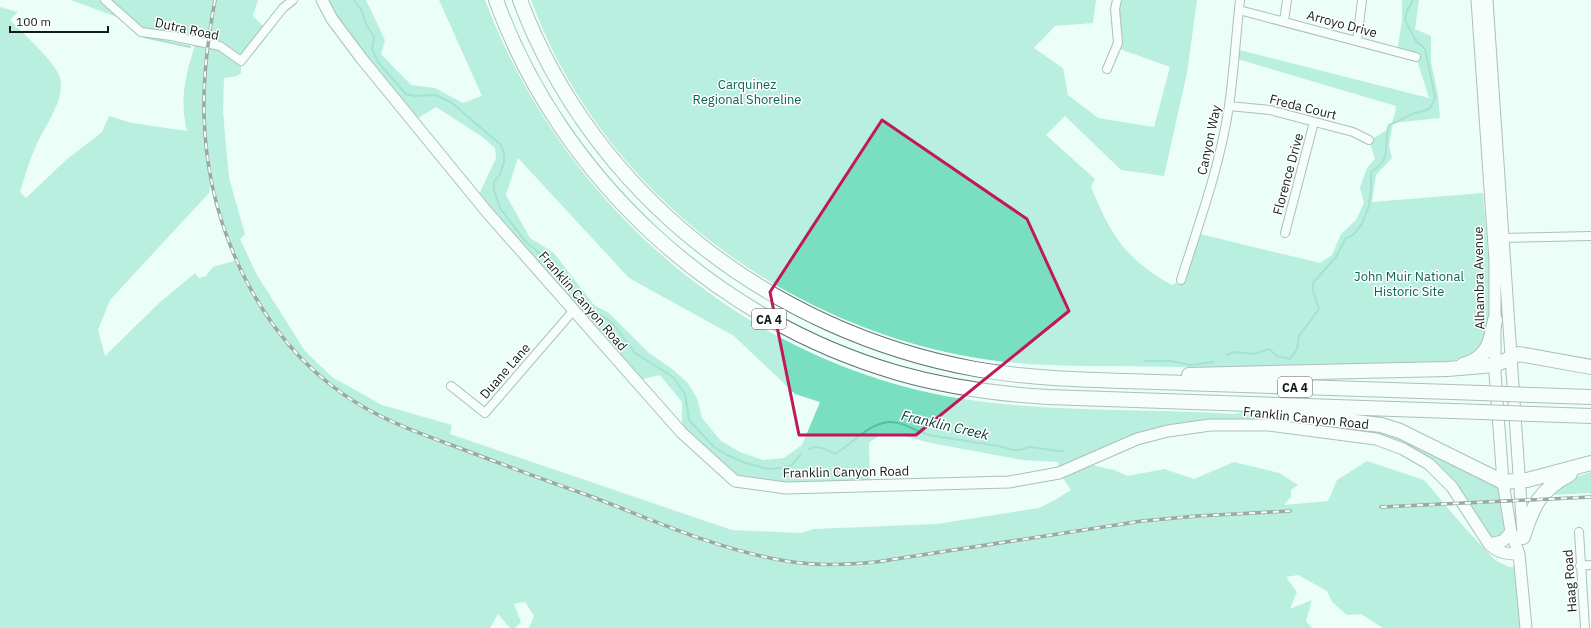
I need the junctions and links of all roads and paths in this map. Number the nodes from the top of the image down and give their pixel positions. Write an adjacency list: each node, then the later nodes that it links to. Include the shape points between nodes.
1 (105, 0): 2 (street, Dutra Road, via 141,32 220,46 241,61 283,8)
2 (293, 0)
3 (322, 0): 24 (street, Franklin Canyon Road, via 332,19 403,111)
4 (496, 0): 33 (highway, CA 4, via 516,48 544,102 597,176 672,252 708,280 758,313 840,353 898,373 935,382 1017,395)
5 (520, 0): 30 (highway, CA 4, via 563,90 616,164 678,228 751,282 783,302 830,325 872,342 916,355 959,366 1004,373)
6 (1117, 0): 16 (street, via 1115,9 1118,42)
7 (1240, 0): 12 (street, Canyon Way)
8 (1287, 0): 13 (street)
9 (1362, 0): 14 (street)
10 (1477, 0): 22 (street, Alhambra Avenue)
11 (1487, 0): 22 (street, Alhambra Avenue)
12 (1239, 10): 13 (street, Arroyo Drive); 17 (street, Canyon Way)
13 (1284, 21): 14 (street, Arroyo Drive)
14 (1357, 41): 15 (street, Arroyo Drive)
15 (1416, 57)
16 (1107, 69)
17 (1229, 106): 18 (street, Freda Court, via 1270,110); 23 (street, Canyon Way, via 1212,184)
18 (1314, 122): 19 (street, Freda Court, via 1353,132); 20 (street, Florence Drive)
19 (1369, 140)
20 (1285, 233)
21 (1591, 236): 22 (street)
22 (1498, 238): 25 (street, Alhambra Avenue); 26 (street, Alhambra Avenue)
23 (1181, 280)
24 (573, 311): 31 (street, Duane Lane, via 485,414); 40 (street, Franklin Canyon Road, via 682,433 735,481 786,488 1010,482 1059,473 1137,439 1168,431 1210,425 1269,425 1376,438 1403,449 1429,464 1452,487)
25 (1494, 320): 27 (street, Alhambra Avenue); 29 (highway, via 1491,343 1486,351 1473,362)
26 (1511, 358): 27 (highway); 28 (highway, via 1519,354); 36 (street, Alhambra Avenue)
27 (1495, 365): 29 (highway); 37 (street, Alhambra Avenue)
28 (1591, 367)
29 (1447, 369): 30 (highway, via 1220,373)
30 (1109, 380): 32 (highway, CA 4, bridge)
31 (450, 386)
32 (1591, 397)
33 (1185, 402): 34 (highway, CA 4, bridge); 37 (highway, via 1381,425 1400,431)
34 (1591, 416)
35 (1591, 463): 36 (highway); 39 (highway, via 1554,483 1543,493 1529,519)
36 (1519, 480): 37 (highway); 39 (street, Alhambra Avenue)
37 (1503, 482): 39 (street, Alhambra Avenue)
38 (1579, 532): 43 (street, Haag Road)
39 (1517, 534): 40 (street, via 1503,541); 41 (street, Alhambra Avenue)
40 (1488, 544): 41 (street, Franklin Canyon Road, via 1501,553)
41 (1519, 554): 44 (street, Alhambra Avenue)
42 (1591, 565): 43 (street)
43 (1580, 566): 45 (street, Haag Road)
44 (1526, 628)
45 (1585, 628)

